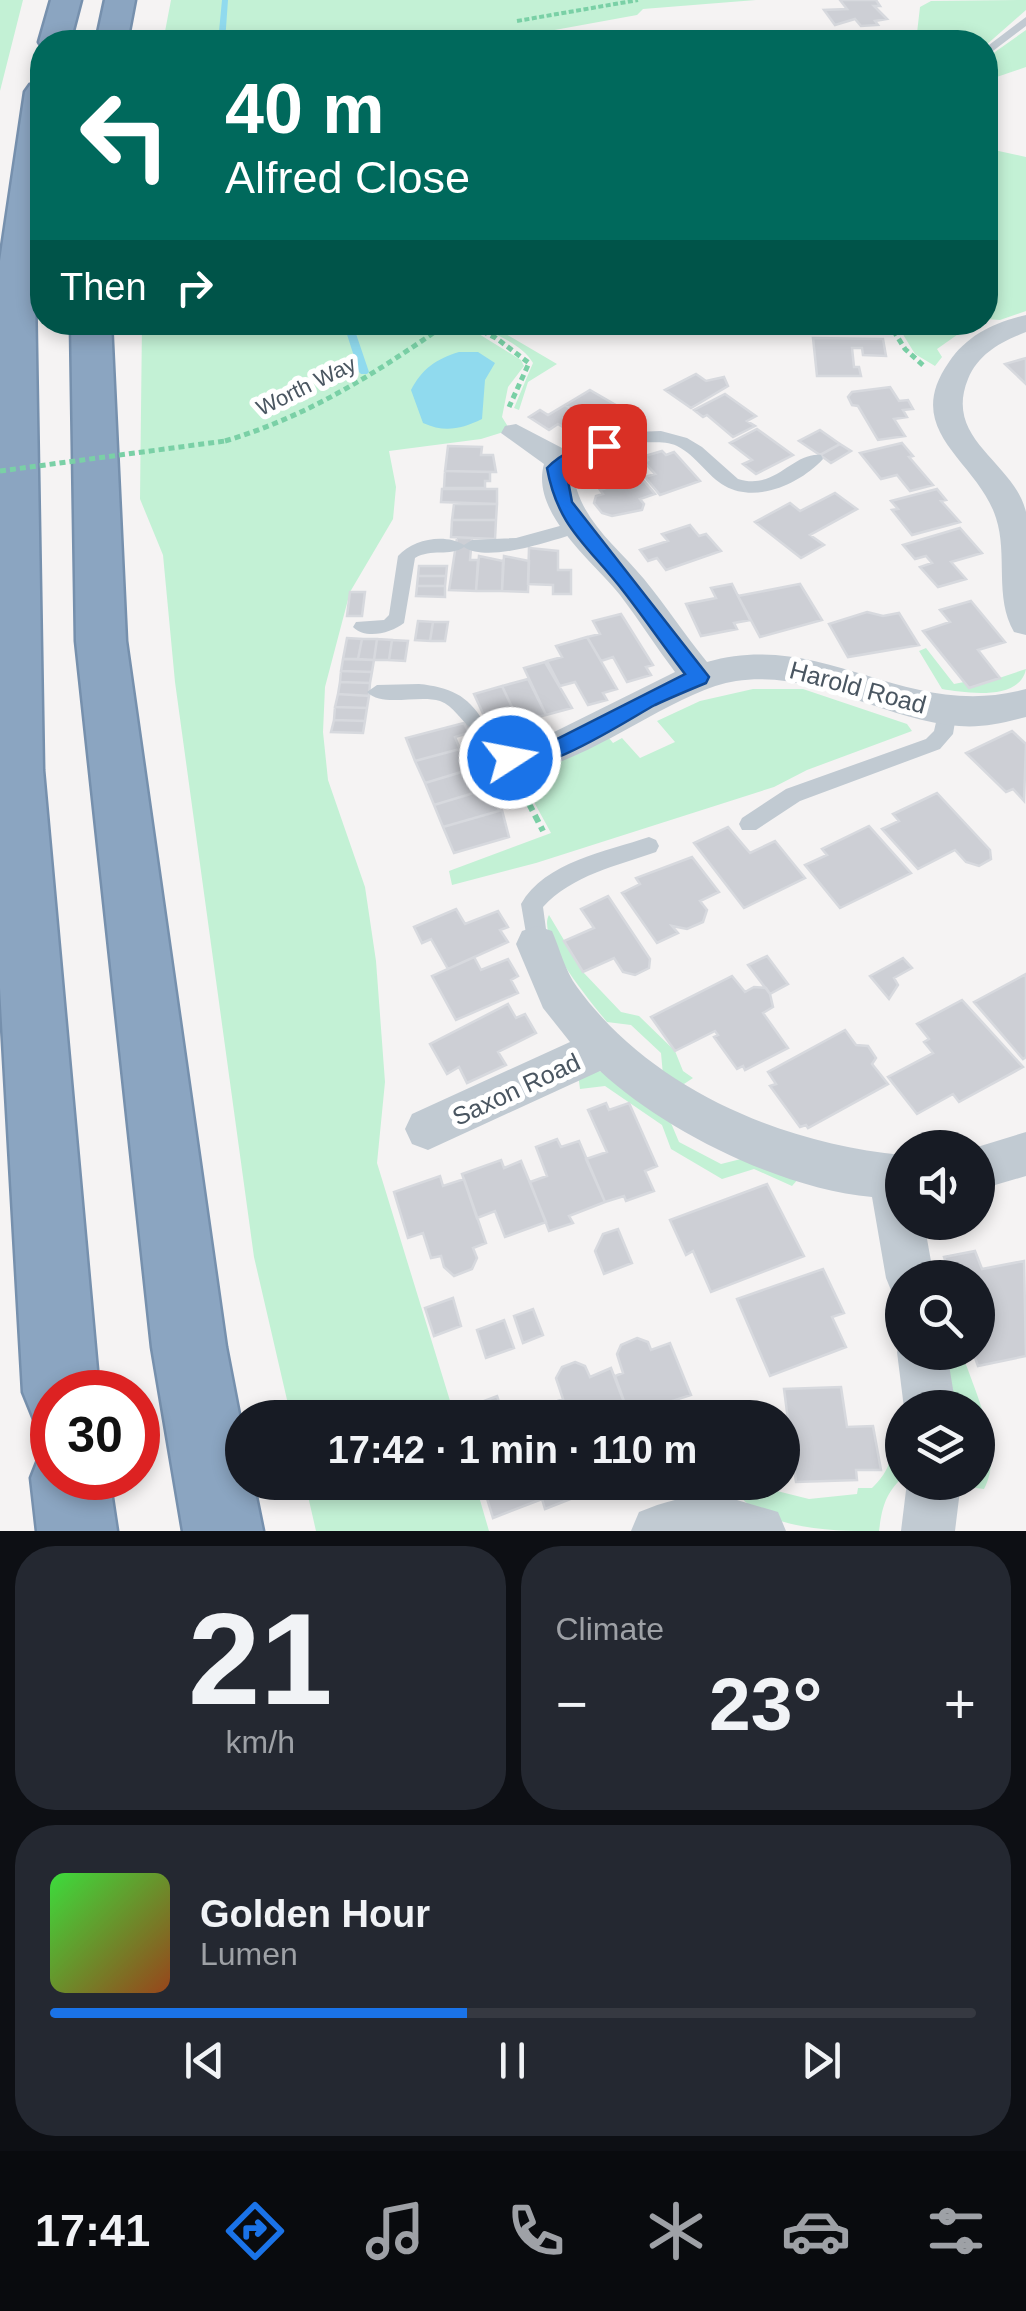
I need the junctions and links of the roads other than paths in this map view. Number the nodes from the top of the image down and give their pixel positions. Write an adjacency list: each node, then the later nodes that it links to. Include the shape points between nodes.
1 (66, 0): 4 (highway)
2 (120, 0): 5 (highway)
3 (1026, 20): 6 (lane)
4 (58, 30)
5 (114, 30)
6 (998, 43)
7 (30, 181): 33 (highway, via 15,293 15,770)
8 (1026, 323): 9 (street)
9 (998, 332)
10 (91, 335): 37 (highway, via 102,641 189,1347)
11 (994, 335): 16 (street, via 967,354 946,401 947,417)
12 (516, 433): 15 (street)
13 (634, 437): 14 (lane, via 660,433 686,441 738,487 772,484); 15 (street)
14 (815, 460)
15 (562, 462): 17 (street, via 556,468 559,488)
16 (1018, 510): 18 (street)
17 (578, 527): 19 (lane, via 516,544 412,550 398,618 388,626); 20 (street)
18 (1026, 623)
19 (362, 627)
20 (698, 677): 23 (street, Harold Road, via 788,666); 24 (street, Harold Road, via 557,749)
21 (377, 692): 24 (lane, Harold Road, via 458,698 488,745)
22 (1026, 703): 23 (street, Harold Road, via 1001,711)
23 (947, 710): 25 (lane, via 934,744 824,782)
24 (510, 758)
25 (749, 824)
26 (649, 846): 27 (lane, via 541,892 532,904)
27 (538, 944): 28 (street, Saxon Road, via 560,1000)
28 (604, 1048): 29 (street, Saxon Road); 32 (street, Saxon Road, via 735,1134 828,1167)
29 (428, 1129)
30 (1026, 1154): 31 (street)
31 (995, 1163)
32 (885, 1175)
33 (59, 1370)
34 (72, 1500): 36 (highway)
35 (932, 1500): 40 (street)
36 (76, 1531)
37 (223, 1531)
38 (658, 1531): 39 (street, via 726,1520)
39 (759, 1531)
40 (928, 1531)

